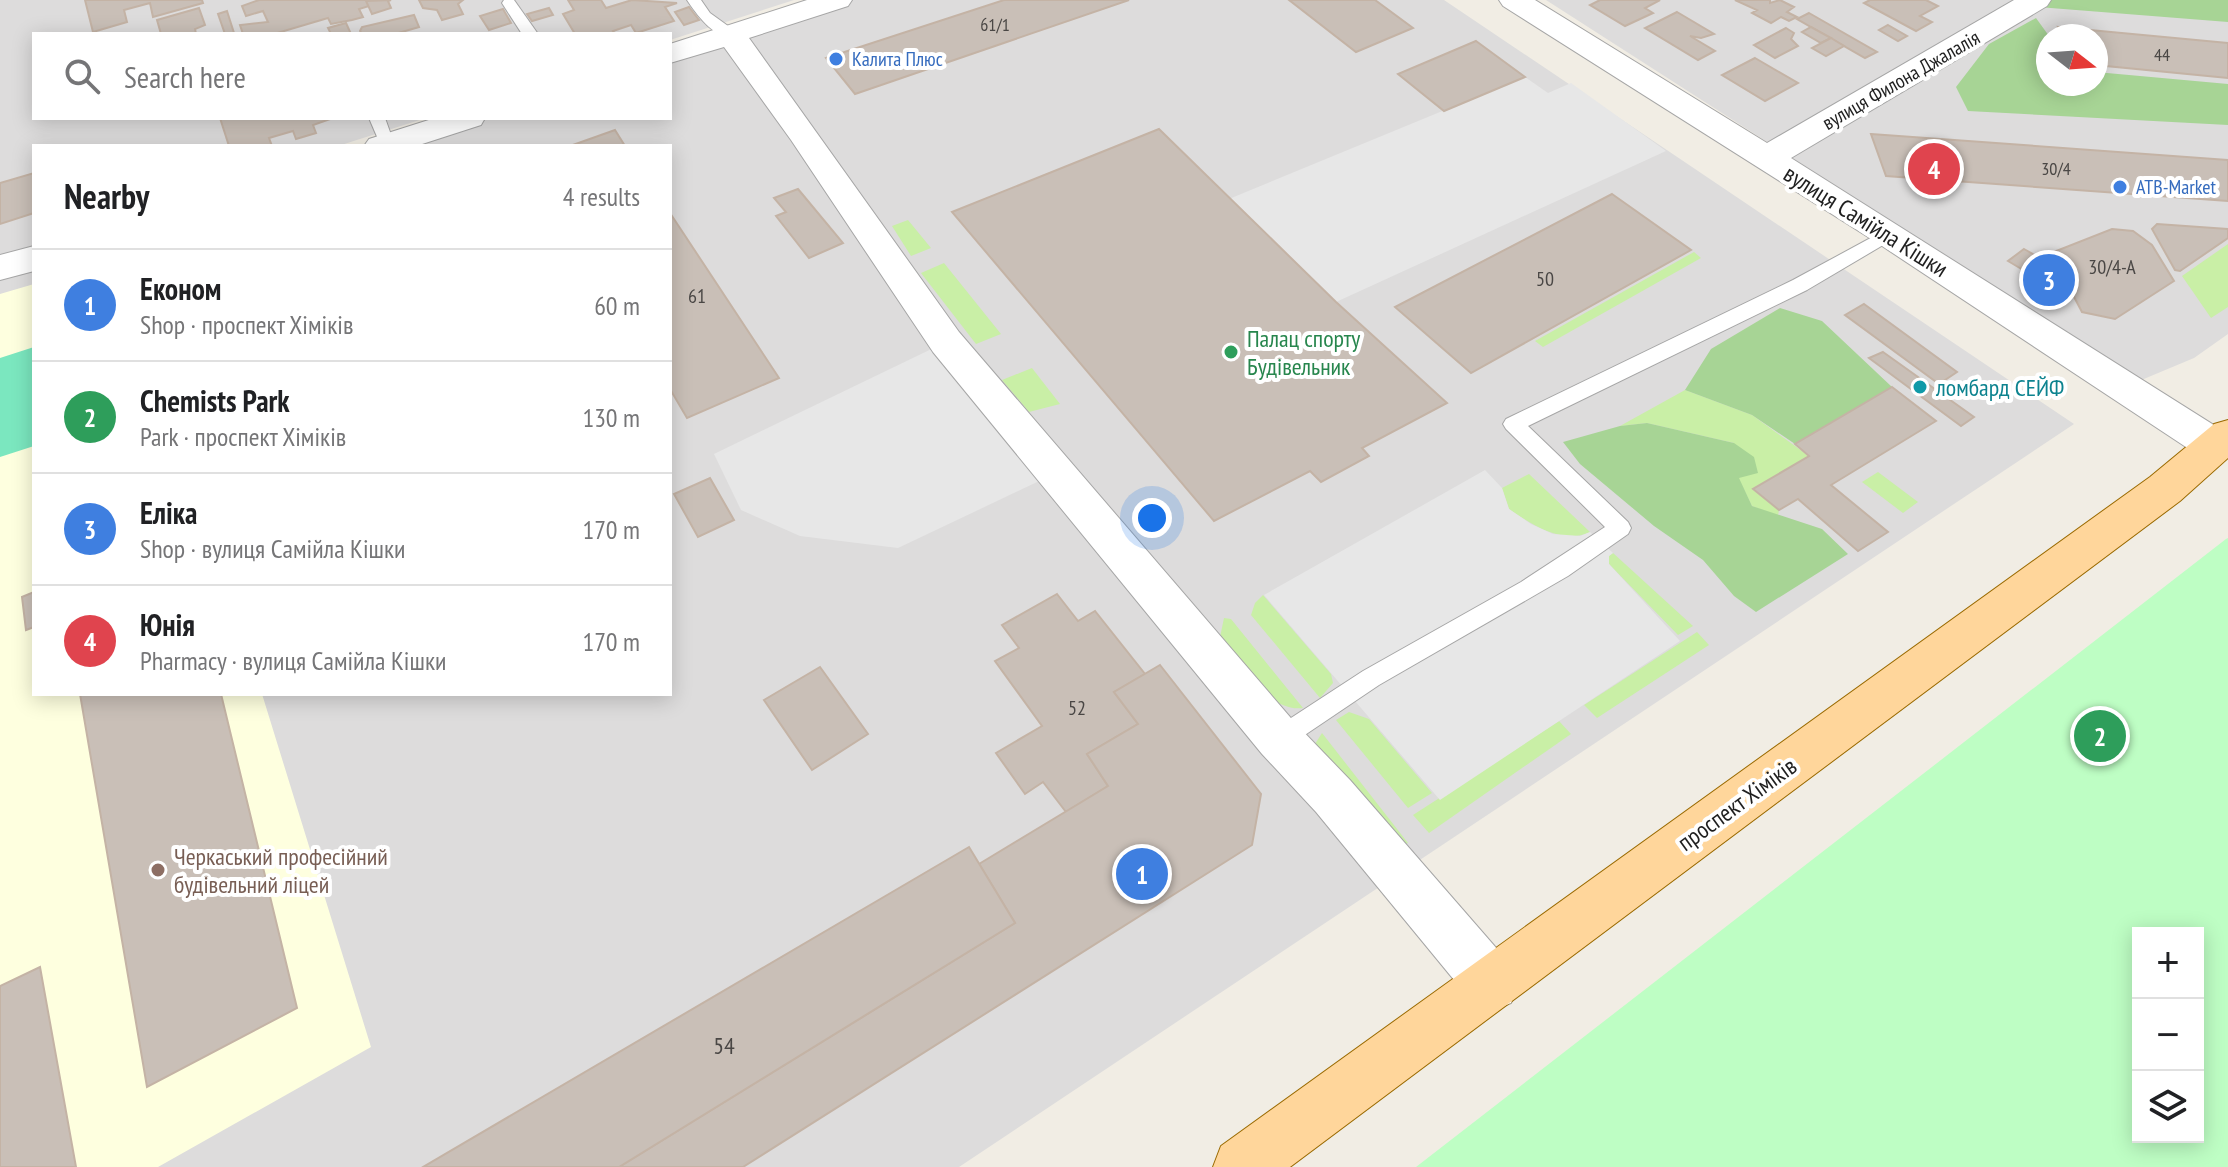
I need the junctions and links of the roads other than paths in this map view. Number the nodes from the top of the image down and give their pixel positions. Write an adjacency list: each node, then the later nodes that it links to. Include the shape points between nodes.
1 (694, 0): 9 (lane, via 705,16)
2 (837, 0): 9 (street)
3 (1514, 0): 13 (street, вулиця Самійла Кішки)
4 (1970, 0): 7 (street)
5 (2036, 0): 7 (street, вулиця Филона Джалалія)
6 (509, 3): 8 (lane)
7 (2006, 18): 13 (street, вулиця Филона Джалалія)
8 (529, 32)
9 (730, 34): 10 (street); 18 (street, via 946,342)
10 (672, 53)
11 (459, 120): 12 (street)
12 (382, 136)
13 (1766, 158): 14 (street, вулиця Самійла Кішки)
14 (1889, 234): 17 (street, вулиця Самійла Кішки); 18 (lane, via 1800,285 1513,424 1620,528 1576,561 1368,680)
15 (32, 259): 16 (street)
16 (0, 268)
17 (2221, 440): 19 (main road, проспект Хіміків, via 2157,495)
18 (1279, 739): 19 (street)
19 (1492, 984): 20 (main road, проспект Хіміків)
20 (1242, 1167)

